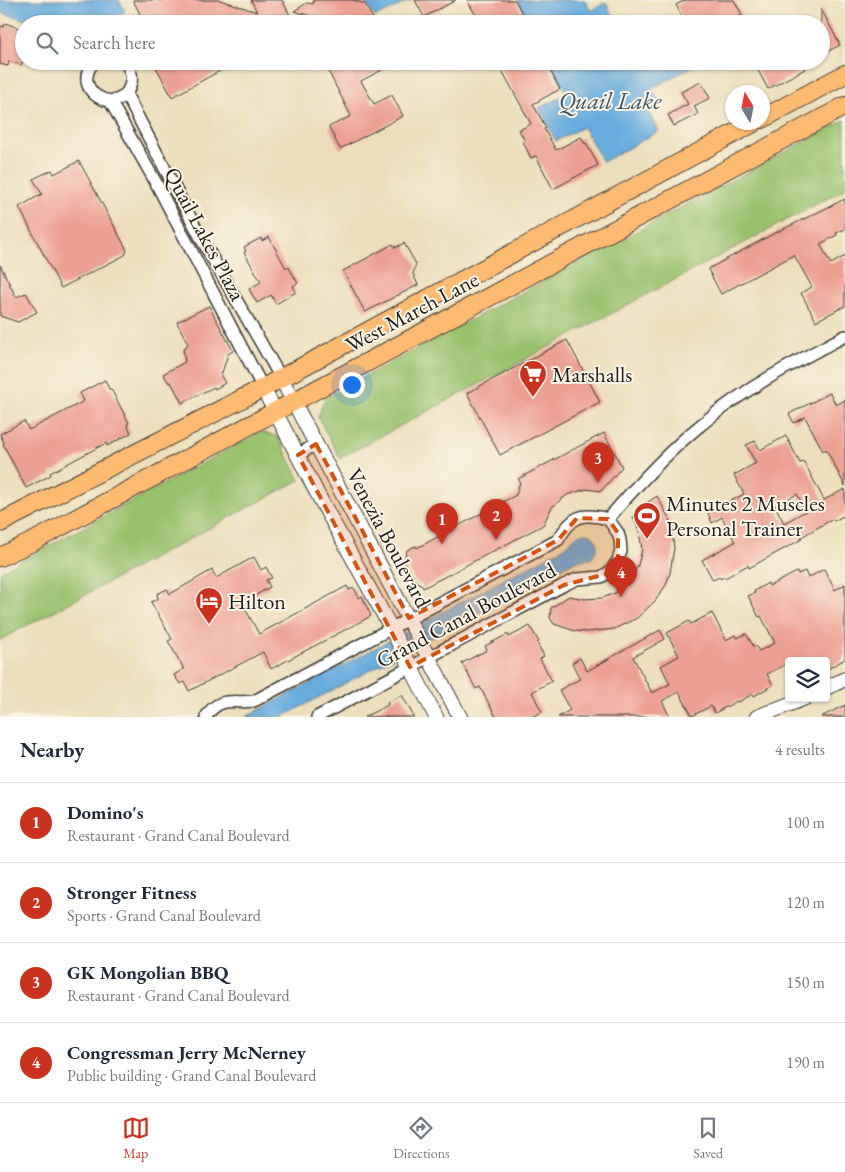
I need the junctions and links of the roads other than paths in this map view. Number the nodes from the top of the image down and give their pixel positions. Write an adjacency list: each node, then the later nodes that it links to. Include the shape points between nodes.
1 (89, 70): 5 (street, via 88,87 98,98)
2 (130, 70): 4 (street, via 132,82)
3 (845, 74): 7 (main road)
4 (126, 94): 5 (street); 10 (street, Quail Lakes Plaza, via 202,240)
5 (110, 101): 11 (street, Quail Lakes Plaza)
6 (845, 106): 12 (main road, West March Lane)
7 (770, 115)
8 (740, 130): 10 (main road, West March Lane)
9 (845, 336): 16 (street, via 744,392 703,423 666,456)
10 (280, 378): 11 (main road, West March Lane); 12 (street, Venezia Boulevard)
11 (263, 388): 13 (street, Venezia Boulevard); 17 (main road, West March Lane)
12 (293, 401): 13 (main road, West March Lane); 14 (street, Venezia Boulevard)
13 (276, 411): 15 (street, Venezia Boulevard); 18 (main road, West March Lane)
14 (316, 444): 15 (street); 19 (street, Venezia Boulevard)
15 (298, 455): 20 (street, Venezia Boulevard)
16 (608, 519): 19 (street, Grand Canal Boulevard, via 593,515 577,518 565,527 558,540); 21 (street, Grand Canal Boulevard, via 618,533 621,551 606,574 595,579 577,579 564,585)
17 (0, 523)
18 (0, 558)
19 (409, 618): 20 (street, Grand Canal Boulevard); 21 (street, Venezia Boulevard)
20 (391, 628): 22 (street, Venezia Boulevard); 27 (street, Grand Canal Boulevard, via 254,701 227,701 213,708)
21 (428, 657): 22 (street, Grand Canal Boulevard); 30 (street, Venezia Boulevard)
22 (410, 667): 28 (street, Grand Canal Boulevard); 29 (street, Venezia Boulevard)
23 (845, 679): 24 (street)
24 (830, 686)
25 (798, 702): 26 (street)
26 (779, 713): 31 (street)
27 (206, 717)
28 (317, 717)
29 (436, 717)
30 (460, 717)
31 (757, 717)

